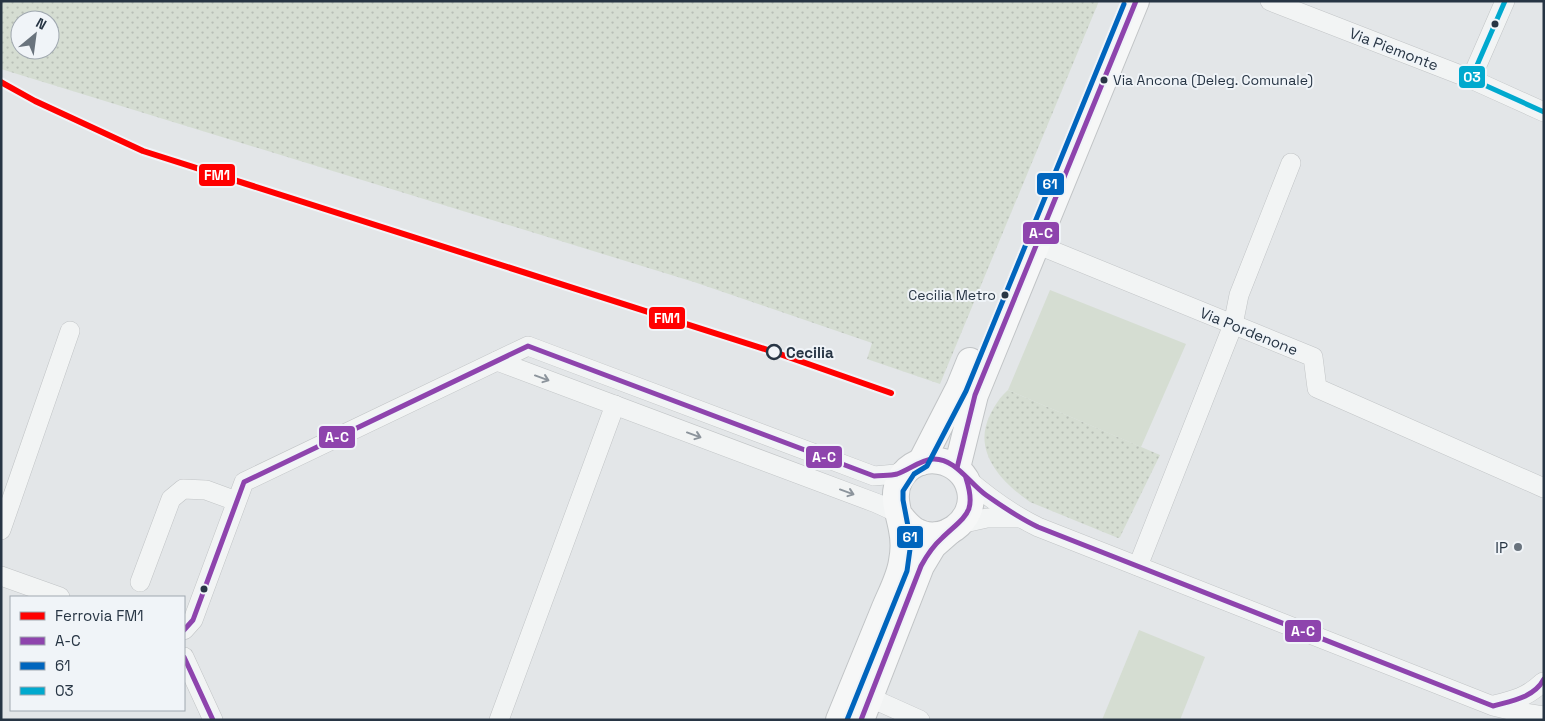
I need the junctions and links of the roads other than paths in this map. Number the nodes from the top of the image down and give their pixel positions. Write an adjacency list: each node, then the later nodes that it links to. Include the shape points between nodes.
1 (1117, 1): 13 (street, via 959,388)
2 (1136, 1): 8 (street)
3 (1270, 1): 5 (street, Via Piemonte)
4 (1505, 1): 5 (street)
5 (1471, 79): 6 (street, Via Piemonte)
6 (1544, 112)
7 (1291, 162): 9 (street, via 1239,294)
8 (1036, 244): 9 (street, Via Pordenone); 14 (street, via 975,395)
9 (1234, 325): 15 (street, Via Pordenone, via 1313,357 1317,388); 21 (street)
10 (70, 331): 20 (street)
11 (497, 361): 12 (street, one-way to 12); 13 (street, via 528,346 874,476 896,474); 16 (street, via 244,482)
12 (615, 406): 17 (street, one-way to 17); 32 (street)
13 (915, 465): 14 (street, via 933,459 946,462); 17 (street, via 901,478 896,489)
14 (962, 473): 18 (street); 19 (street, via 970,490 971,503 967,515)
15 (1544, 488)
16 (236, 501): 23 (street, via 206,490 183,490 172,499); 25 (street, via 192,620)
17 (898, 513): 19 (street, via 915,531 926,535 938,535); 33 (street, via 904,542 900,570)
18 (1018, 518): 19 (street, via 987,518); 21 (street)
19 (955, 528): 29 (street, via 933,546 922,566)
20 (1, 530)
21 (1138, 566): 28 (street)
22 (1, 576): 24 (street)
23 (140, 582)
24 (57, 596)
25 (185, 629)
26 (185, 659): 31 (street)
27 (1544, 682): 28 (street, via 1519,699)
28 (1493, 706): 30 (street)
29 (866, 709): 34 (street)
30 (1544, 716)
31 (213, 720)
32 (499, 720)
33 (839, 720)
34 (920, 720)

